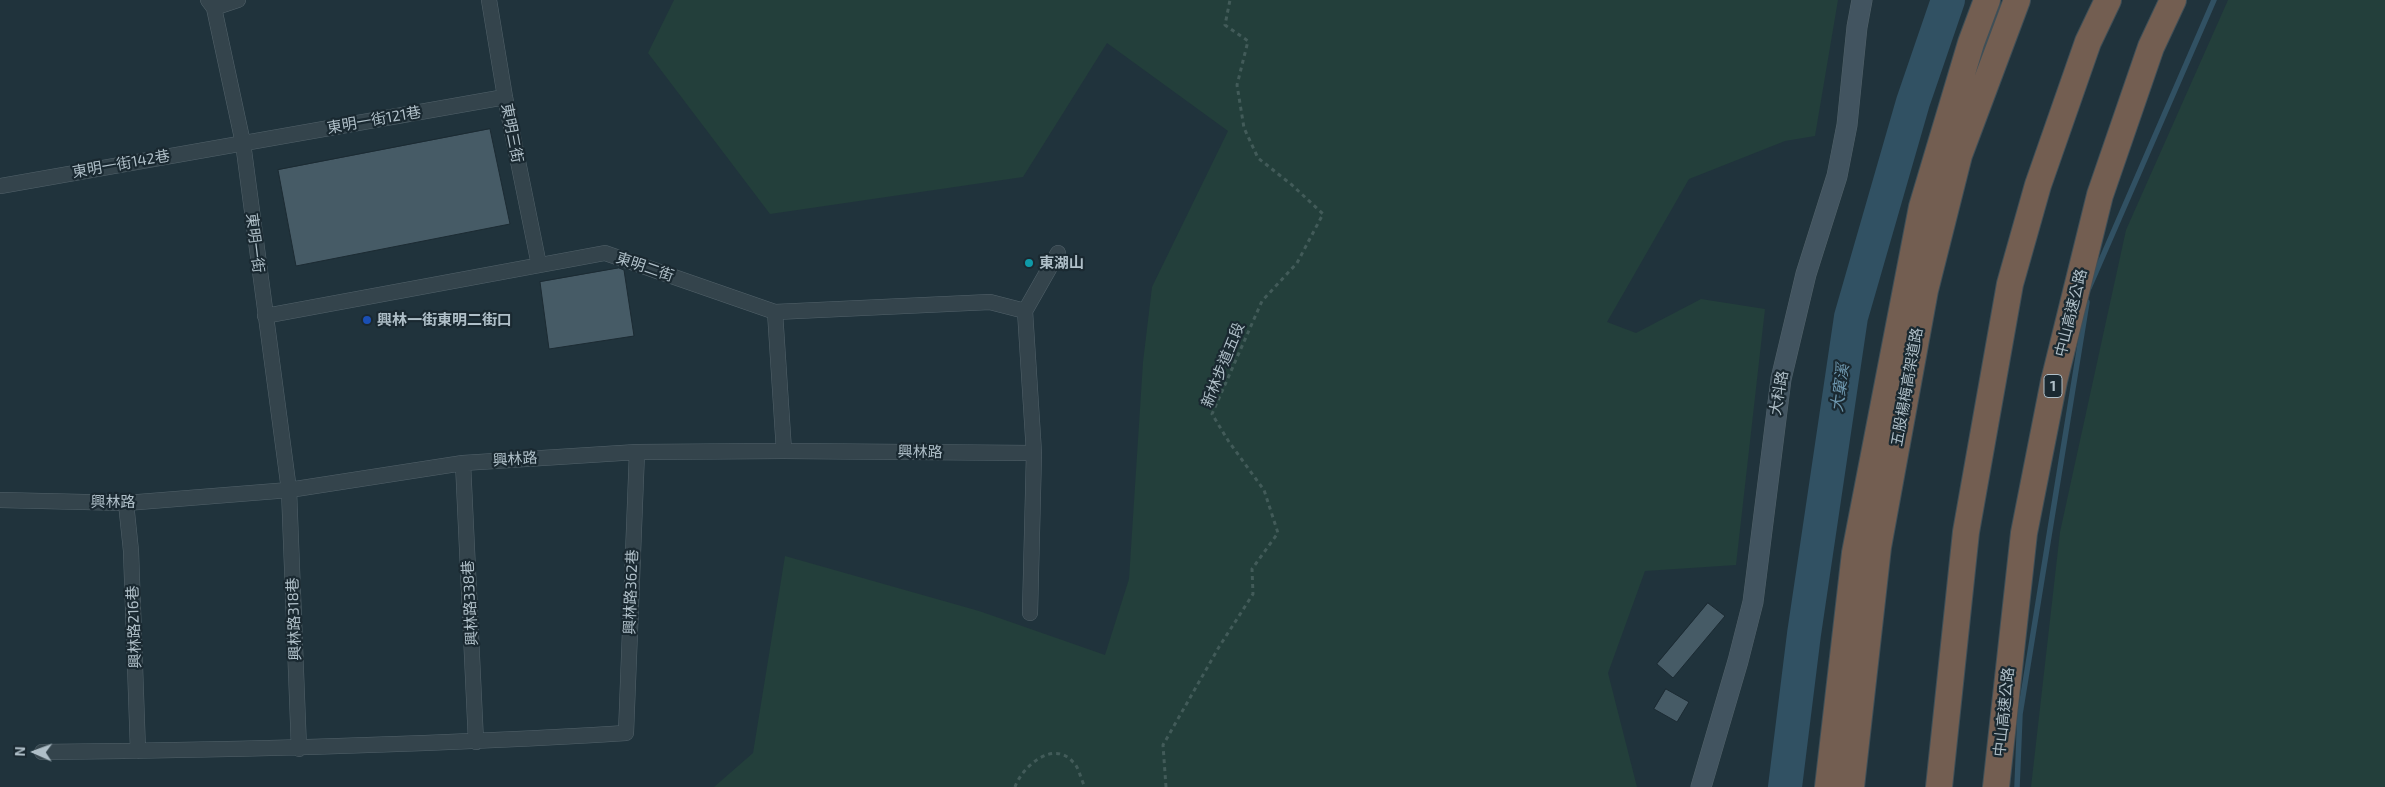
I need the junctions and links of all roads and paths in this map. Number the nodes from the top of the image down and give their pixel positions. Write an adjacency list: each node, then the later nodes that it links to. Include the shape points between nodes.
1 (238, 0): 9 (street)
2 (489, 0): 10 (street, 東明三街)
3 (1230, 0): 32 (path, 新林步道五段, via 1225,25 1248,41 1237,86 1244,128 1258,158 1323,214 1297,263 1262,301 1212,414 1264,490 1278,533 1252,569 1253,594 1163,745)
4 (1862, 0): 33 (street, 大科路, via 1848,125 1837,176 1806,274 1781,379 1753,602)
5 (1988, 0): 34 (highway, 五股楊梅高架道路, via 1971,43 1922,207 1855,553)
6 (2017, 0): 35 (highway, 五股楊梅高架道路, via 1959,155 1925,290 1878,547)
7 (2108, 0): 36 (highway, via 2088,42 2038,185 2010,284 1966,532)
8 (2173, 0): 37 (highway, 中山高速公路 / 1, via 2151,47 2100,195 2054,381 2024,533)
9 (211, 4): 11 (street, 東明一街)
10 (505, 97): 11 (street, 東明一街121巷); 14 (street, 東明三街)
11 (243, 143): 12 (street, 東明一街142巷); 17 (street, 東明一街)
12 (0, 186)
13 (1058, 253): 15 (street)
14 (539, 265): 16 (street, 東明二街, via 605,253); 17 (street, 東明二街)
15 (1025, 311): 16 (street, 東明二街, via 990,302); 20 (street)
16 (775, 312): 18 (street)
17 (264, 316): 22 (street, 東明一街)
18 (784, 451): 19 (street, 興林路); 20 (street, 興林路)
19 (637, 452): 21 (street, 興林路); 26 (street, 興林路362巷, via 626,733)
20 (1034, 454): 25 (street)
21 (464, 463): 22 (street, 興林路); 26 (street, 興林路338巷)
22 (289, 490): 24 (street, 興林路); 27 (street, 興林路318巷)
23 (0, 500): 24 (street, 興林路)
24 (126, 503): 28 (street, 興林路216巷, via 131,551)
25 (1030, 613)
26 (476, 742): 27 (street)
27 (299, 749): 28 (street)
28 (138, 751): 29 (street)
29 (42, 752)
30 (1015, 787): 31 (path, via 1019,777 1043,755 1059,754 1073,761)
31 (1085, 787)
32 (1166, 787)
33 (1701, 787)
34 (1828, 787)
35 (1851, 787)
36 (1939, 787)
37 (1996, 787)

